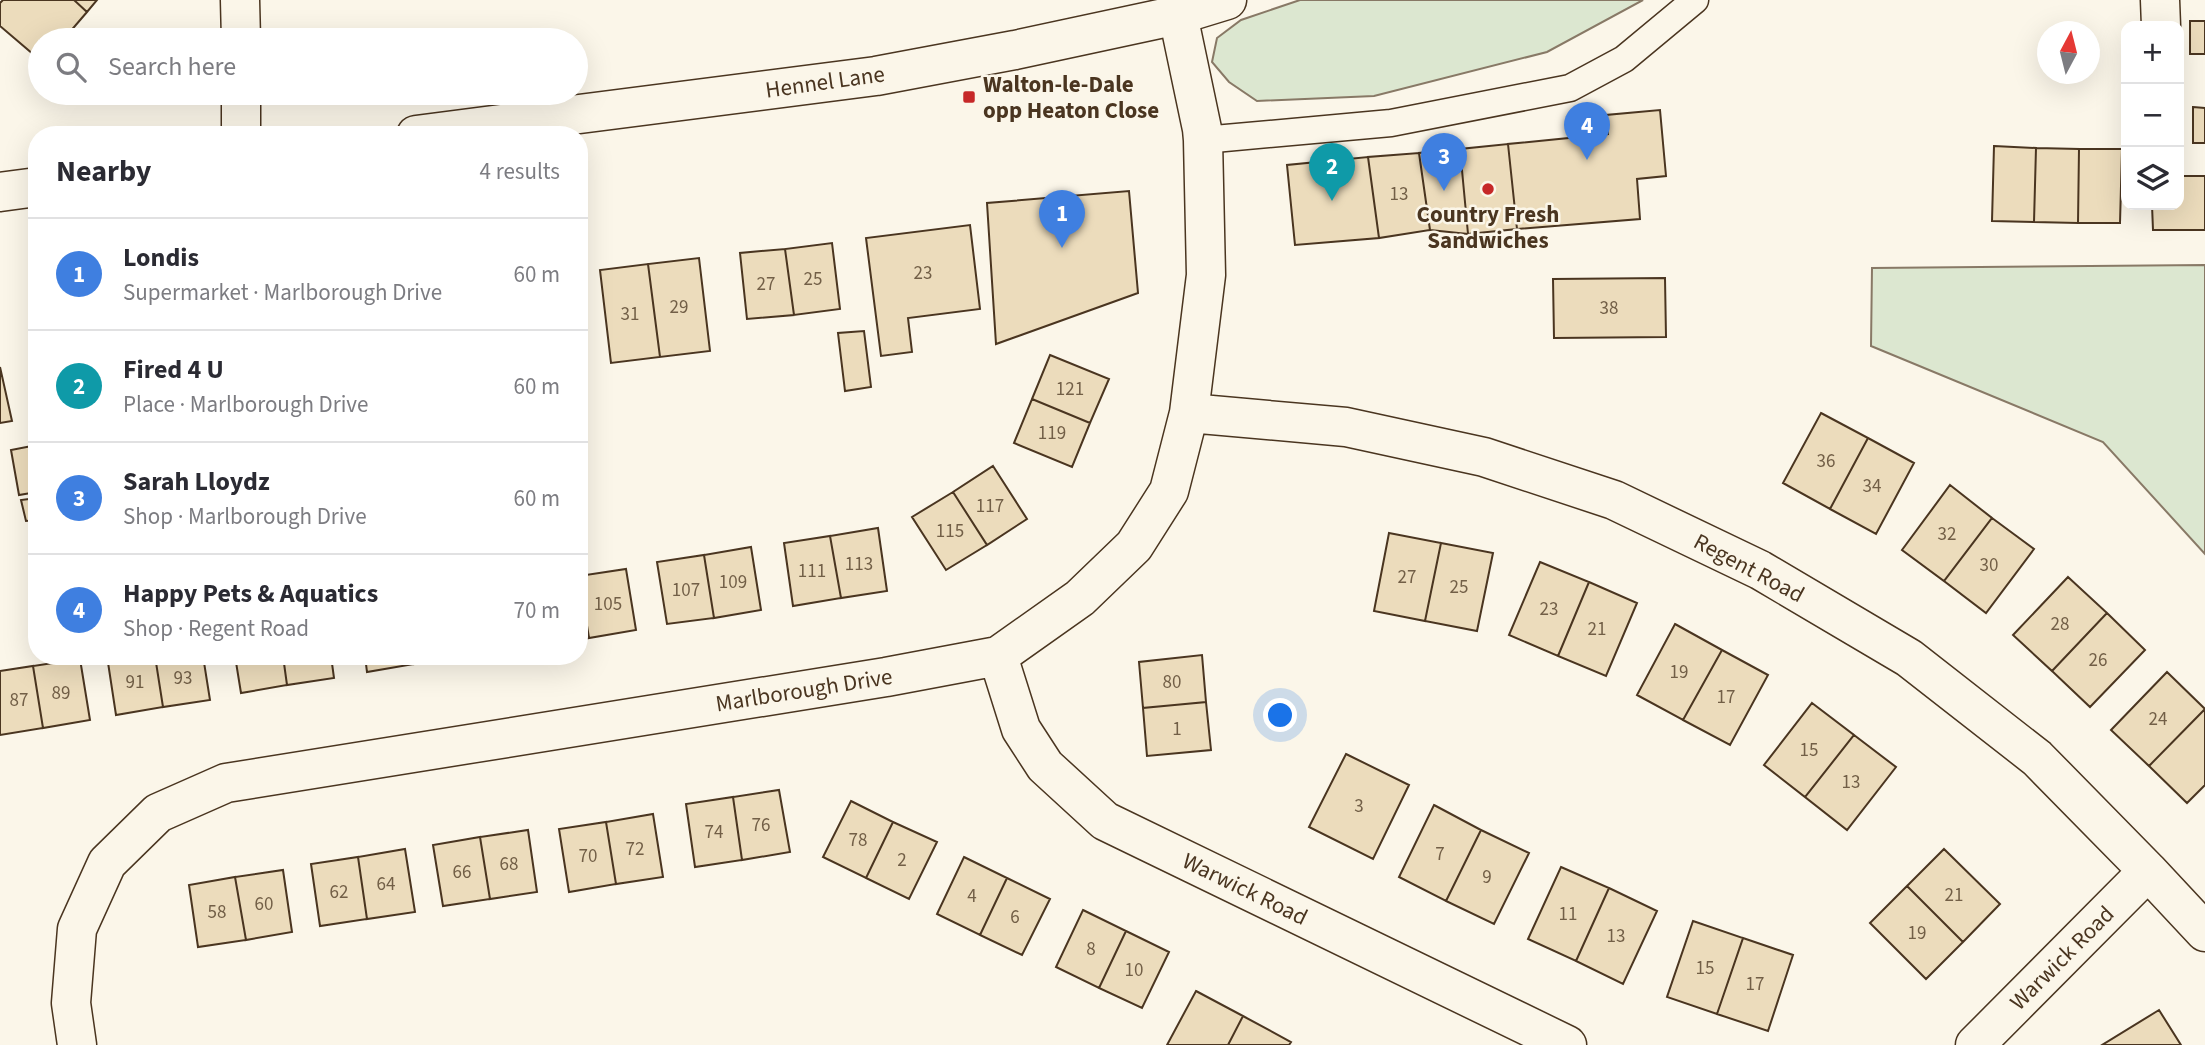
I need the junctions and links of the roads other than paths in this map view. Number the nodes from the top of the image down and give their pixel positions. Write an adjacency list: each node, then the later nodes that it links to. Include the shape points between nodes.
1 (240, 0): 7 (street)
2 (1227, 0): 5 (street, Hennel Lane)
3 (1695, 0): 11 (lane, via 1623,59 1570,88 1391,123)
4 (2160, 0): 6 (street)
5 (1178, 15): 10 (street, Hennel Lane, via 876,76); 11 (street, Marlborough Drive)
6 (2161, 21)
7 (241, 28)
8 (241, 105): 9 (street)
9 (241, 126)
10 (486, 126)
11 (1203, 140): 14 (street, Marlborough Drive, via 1206,275)
12 (28, 188): 13 (street)
13 (0, 192)
14 (1189, 413): 15 (street, Marlborough Drive, via 1169,491 1135,546 1080,598); 16 (street, Regent Road, via 1346,427 1484,457 1614,500 1760,570 1909,658 2037,758)
15 (998, 656): 18 (street, Marlborough Drive, via 226,783 158,813 107,863 78,929 71,1003); 19 (street, Warwick Road, via 1021,729 1045,766 1105,821)
16 (2148, 871): 17 (street, Regent Road); 20 (street, Warwick Road)
17 (2205, 932)
18 (77, 1045)
19 (1567, 1045)
20 (1975, 1045)

